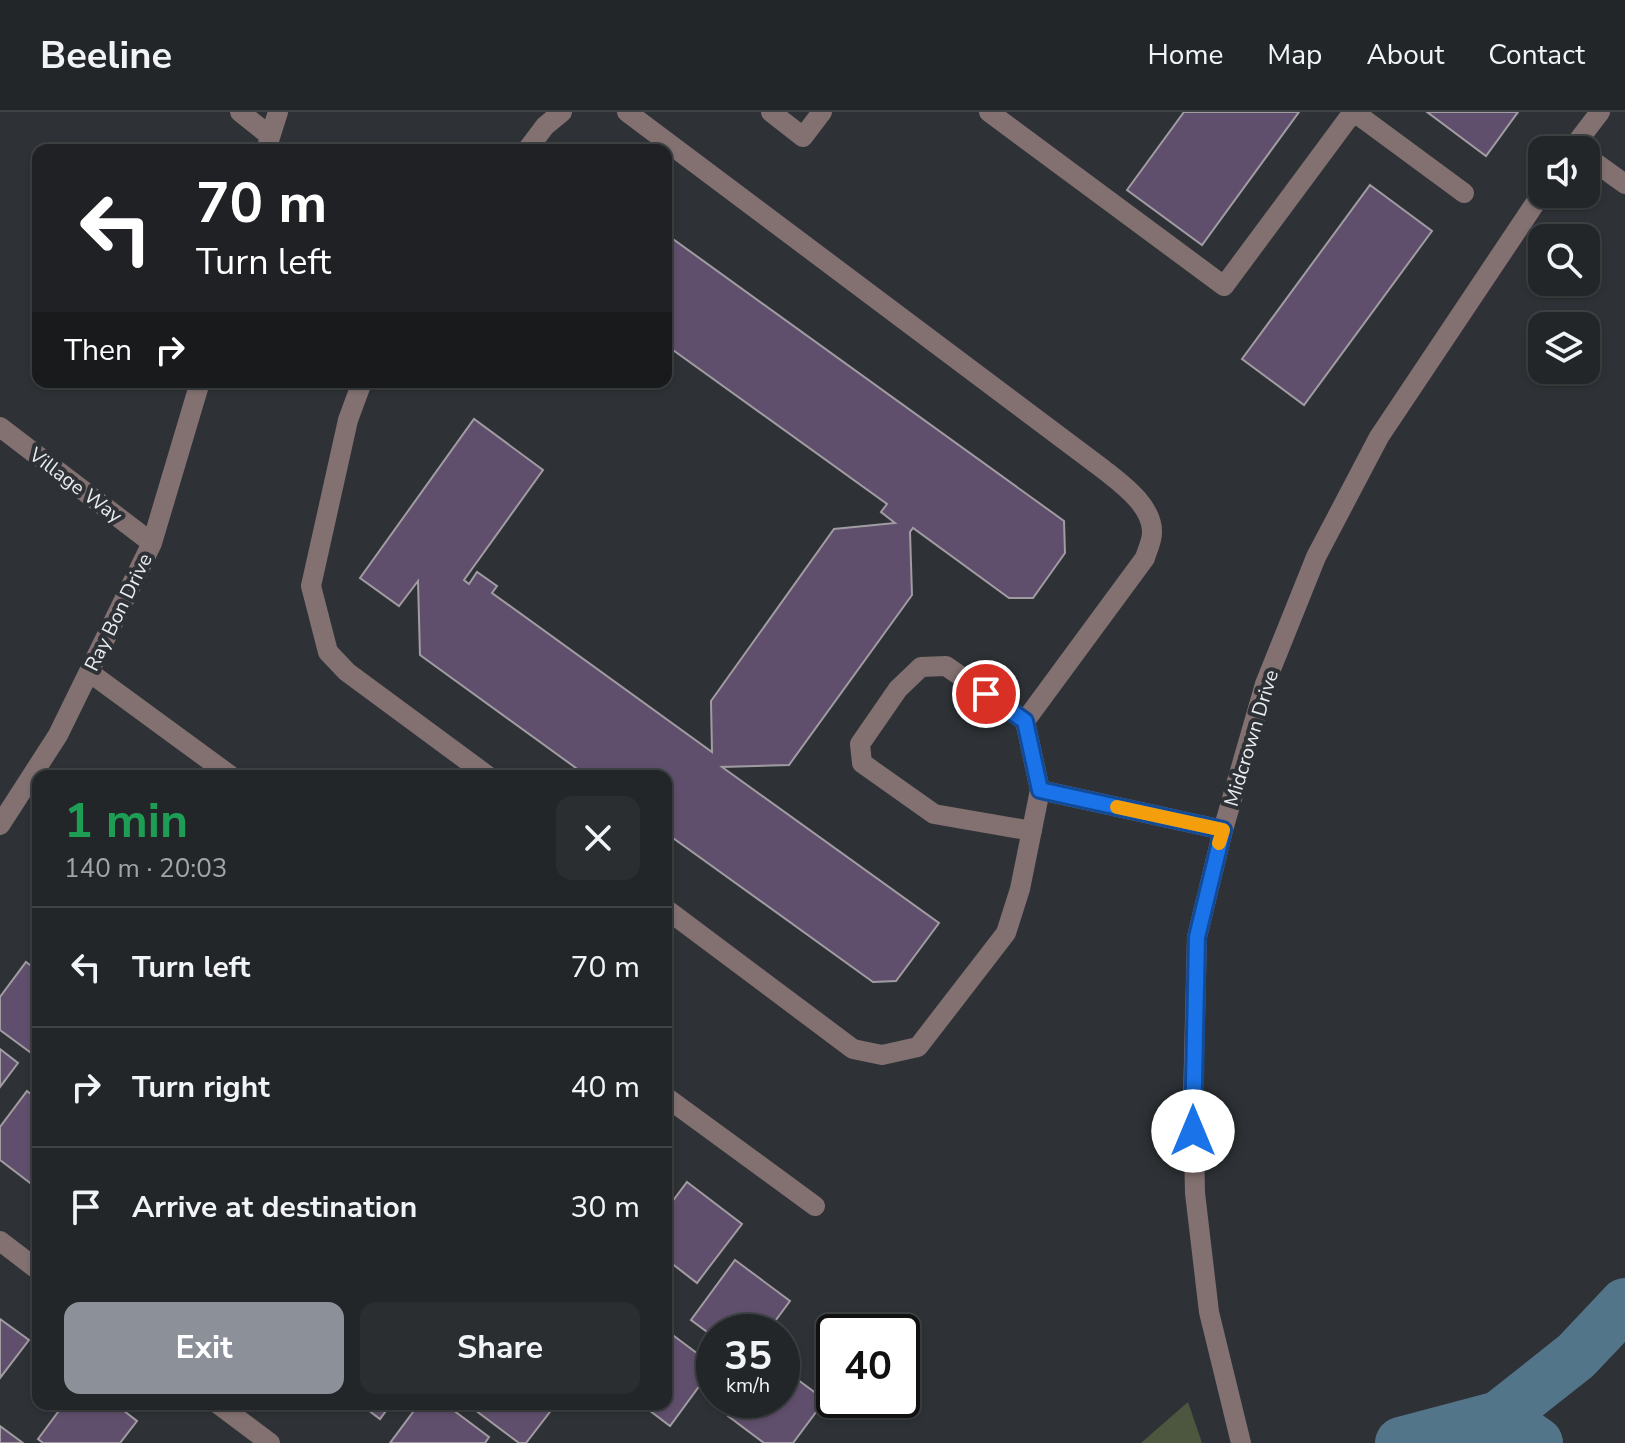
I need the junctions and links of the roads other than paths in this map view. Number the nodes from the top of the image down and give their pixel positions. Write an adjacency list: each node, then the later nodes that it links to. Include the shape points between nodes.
1 (240, 112): 11 (street)
2 (278, 112): 11 (street)
3 (562, 112): 12 (street)
4 (627, 112): 13 (street)
5 (771, 112): 6 (street, via 803,137)
6 (822, 112)
7 (989, 112): 8 (street, via 1224,286)
8 (1353, 112): 17 (street)
9 (1600, 112): 10 (street)
10 (1586, 136)
11 (268, 143)
12 (532, 144)
13 (670, 144)
14 (672, 146): 24 (street, via 1103,469 1133,494 1148,516 1153,533 1145,558)
15 (1600, 167): 16 (street)
16 (1625, 184)
17 (1464, 193)
18 (1532, 208): 31 (street, Midcrown Drive, via 1379,437 1316,557 1265,684)
19 (198, 388): 22 (street, Ray Bon Drive)
20 (360, 388): 27 (street, via 311,586 316,616 328,652 347,672)
21 (0, 427): 22 (street, Village Way)
22 (152, 543): 23 (street, Ray Bon Drive)
23 (89, 672): 25 (street, Ray Bon Drive); 26 (street)
24 (1025, 721): 29 (street); 32 (street, via 946,666 921,667 898,689 860,744 862,763 934,814)
25 (36, 770)
26 (223, 770)
27 (480, 770)
28 (32, 776): 30 (street, Ray Bon Drive)
29 (1040, 790): 31 (street); 32 (street)
30 (0, 825)
31 (1223, 830): 39 (street, Midcrown Drive, via 1197,937 1194,1162 1209,1312)
32 (1032, 831): 33 (street, via 1006,933 918,1047 882,1055 853,1049)
33 (672, 913)
34 (672, 1101): 35 (street)
35 (815, 1206)
36 (0, 1241): 37 (street)
37 (32, 1265)
38 (226, 1410): 40 (street)
39 (1238, 1434)
40 (270, 1443)

